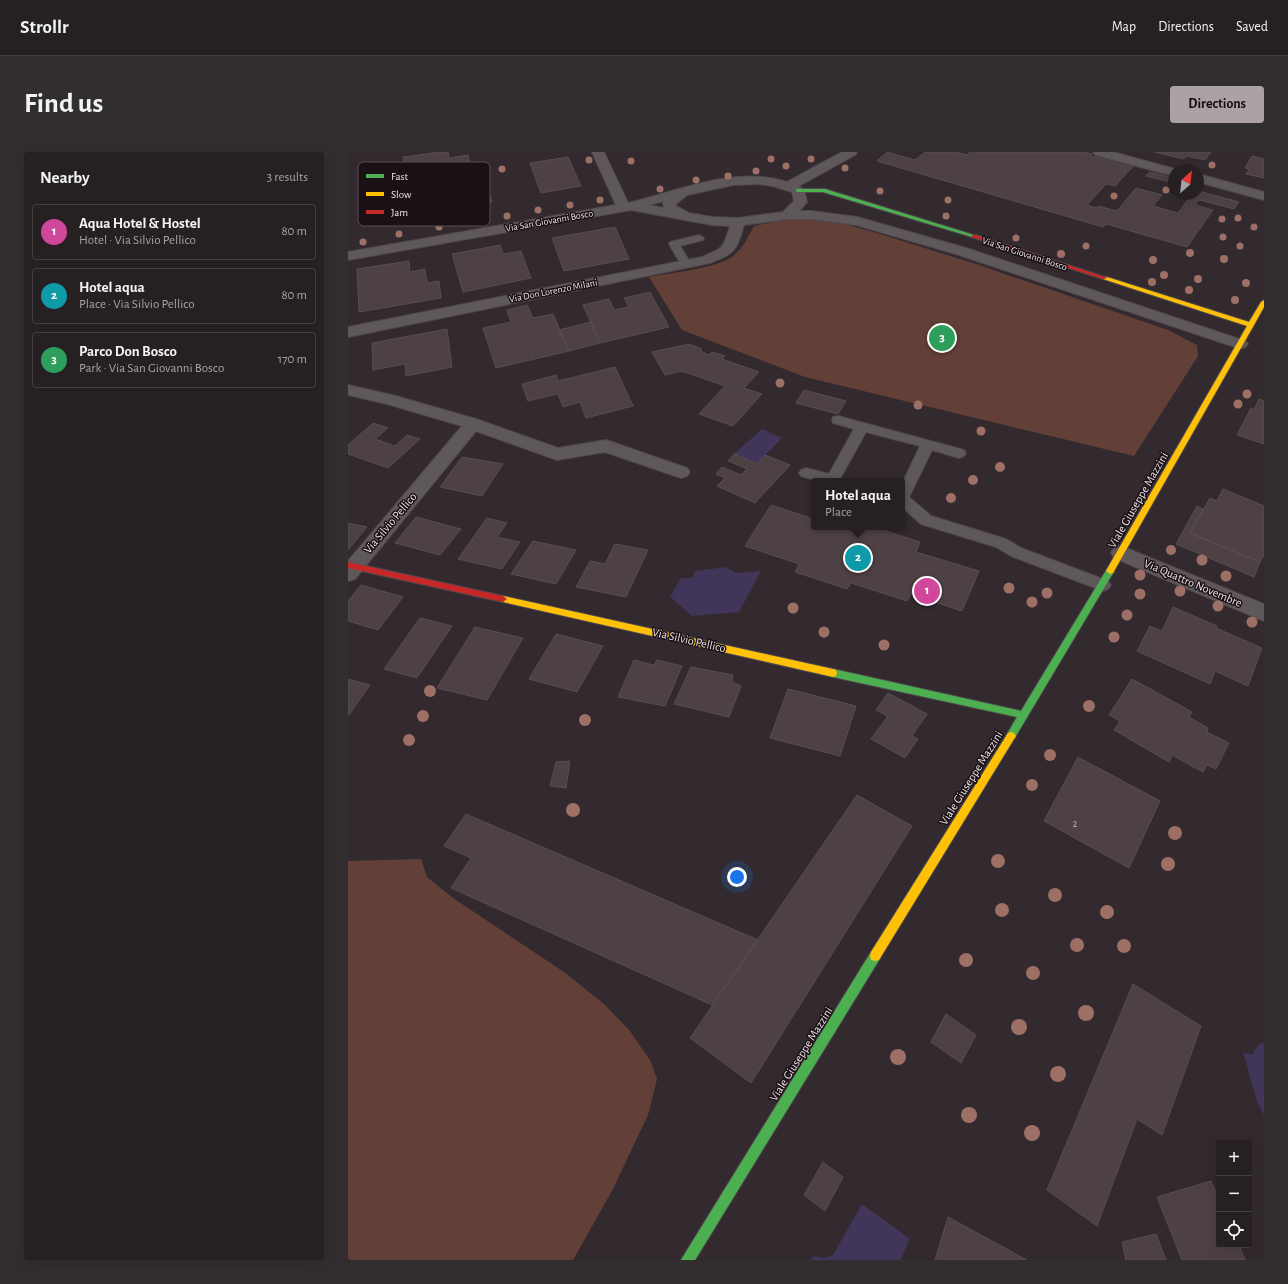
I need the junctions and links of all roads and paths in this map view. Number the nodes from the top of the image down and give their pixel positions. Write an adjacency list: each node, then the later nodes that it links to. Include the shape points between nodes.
1 (598, 152): 9 (street)
2 (851, 152): 6 (street)
3 (1099, 152): 4 (street)
4 (1168, 170)
5 (1204, 180): 8 (street)
6 (794, 188): 7 (street, Via San Giovanni Bosco, via 758,180); 10 (street, via 801,202); 17 (street, Via San Giovanni Bosco, via 823,190 898,212)
7 (683, 192): 9 (street, Via San Giovanni Bosco); 11 (street, Via San Giovanni Bosco, via 669,203 670,208)
8 (1264, 196)
9 (628, 206): 11 (street, Via San Giovanni Bosco); 14 (street, Via San Giovanni Bosco)
10 (788, 214): 12 (street, Via San Giovanni Bosco); 19 (street, Via San Giovanni Bosco, via 857,221 924,240)
11 (685, 216): 12 (street, Via San Giovanni Bosco)
12 (738, 222): 15 (street, Via Don Lorenzo Milani, via 731,244 724,253)
13 (699, 238): 15 (lane, via 674,244)
14 (348, 256)
15 (686, 264): 18 (street, Via Don Lorenzo Milani)
16 (1264, 302): 17 (street, Viale Giuseppe Mazzini)
17 (1251, 325): 19 (street, Viale Giuseppe Mazzini)
18 (348, 332)
19 (1240, 344): 32 (street, Viale Giuseppe Mazzini)
20 (348, 390): 22 (street)
21 (838, 420): 23 (lane)
22 (473, 424): 26 (street, via 557,454 606,446); 33 (street, Via Silvio Pellico)
23 (862, 427): 24 (lane); 29 (lane)
24 (928, 444): 25 (lane); 30 (lane)
25 (959, 453)
26 (681, 472)
27 (806, 473): 28 (lane)
28 (824, 478)
29 (836, 478)
30 (905, 492)
31 (905, 501): 34 (lane, via 926,520 1001,544)
32 (1121, 553): 34 (street, Viale Giuseppe Mazzini); 35 (street, Via Quattro Novembre)
33 (350, 569): 36 (street, Via Silvio Pellico)
34 (1102, 585): 36 (street, Viale Giuseppe Mazzini)
35 (1264, 613)
36 (1024, 715): 37 (street, Viale Giuseppe Mazzini)
37 (688, 1260)

